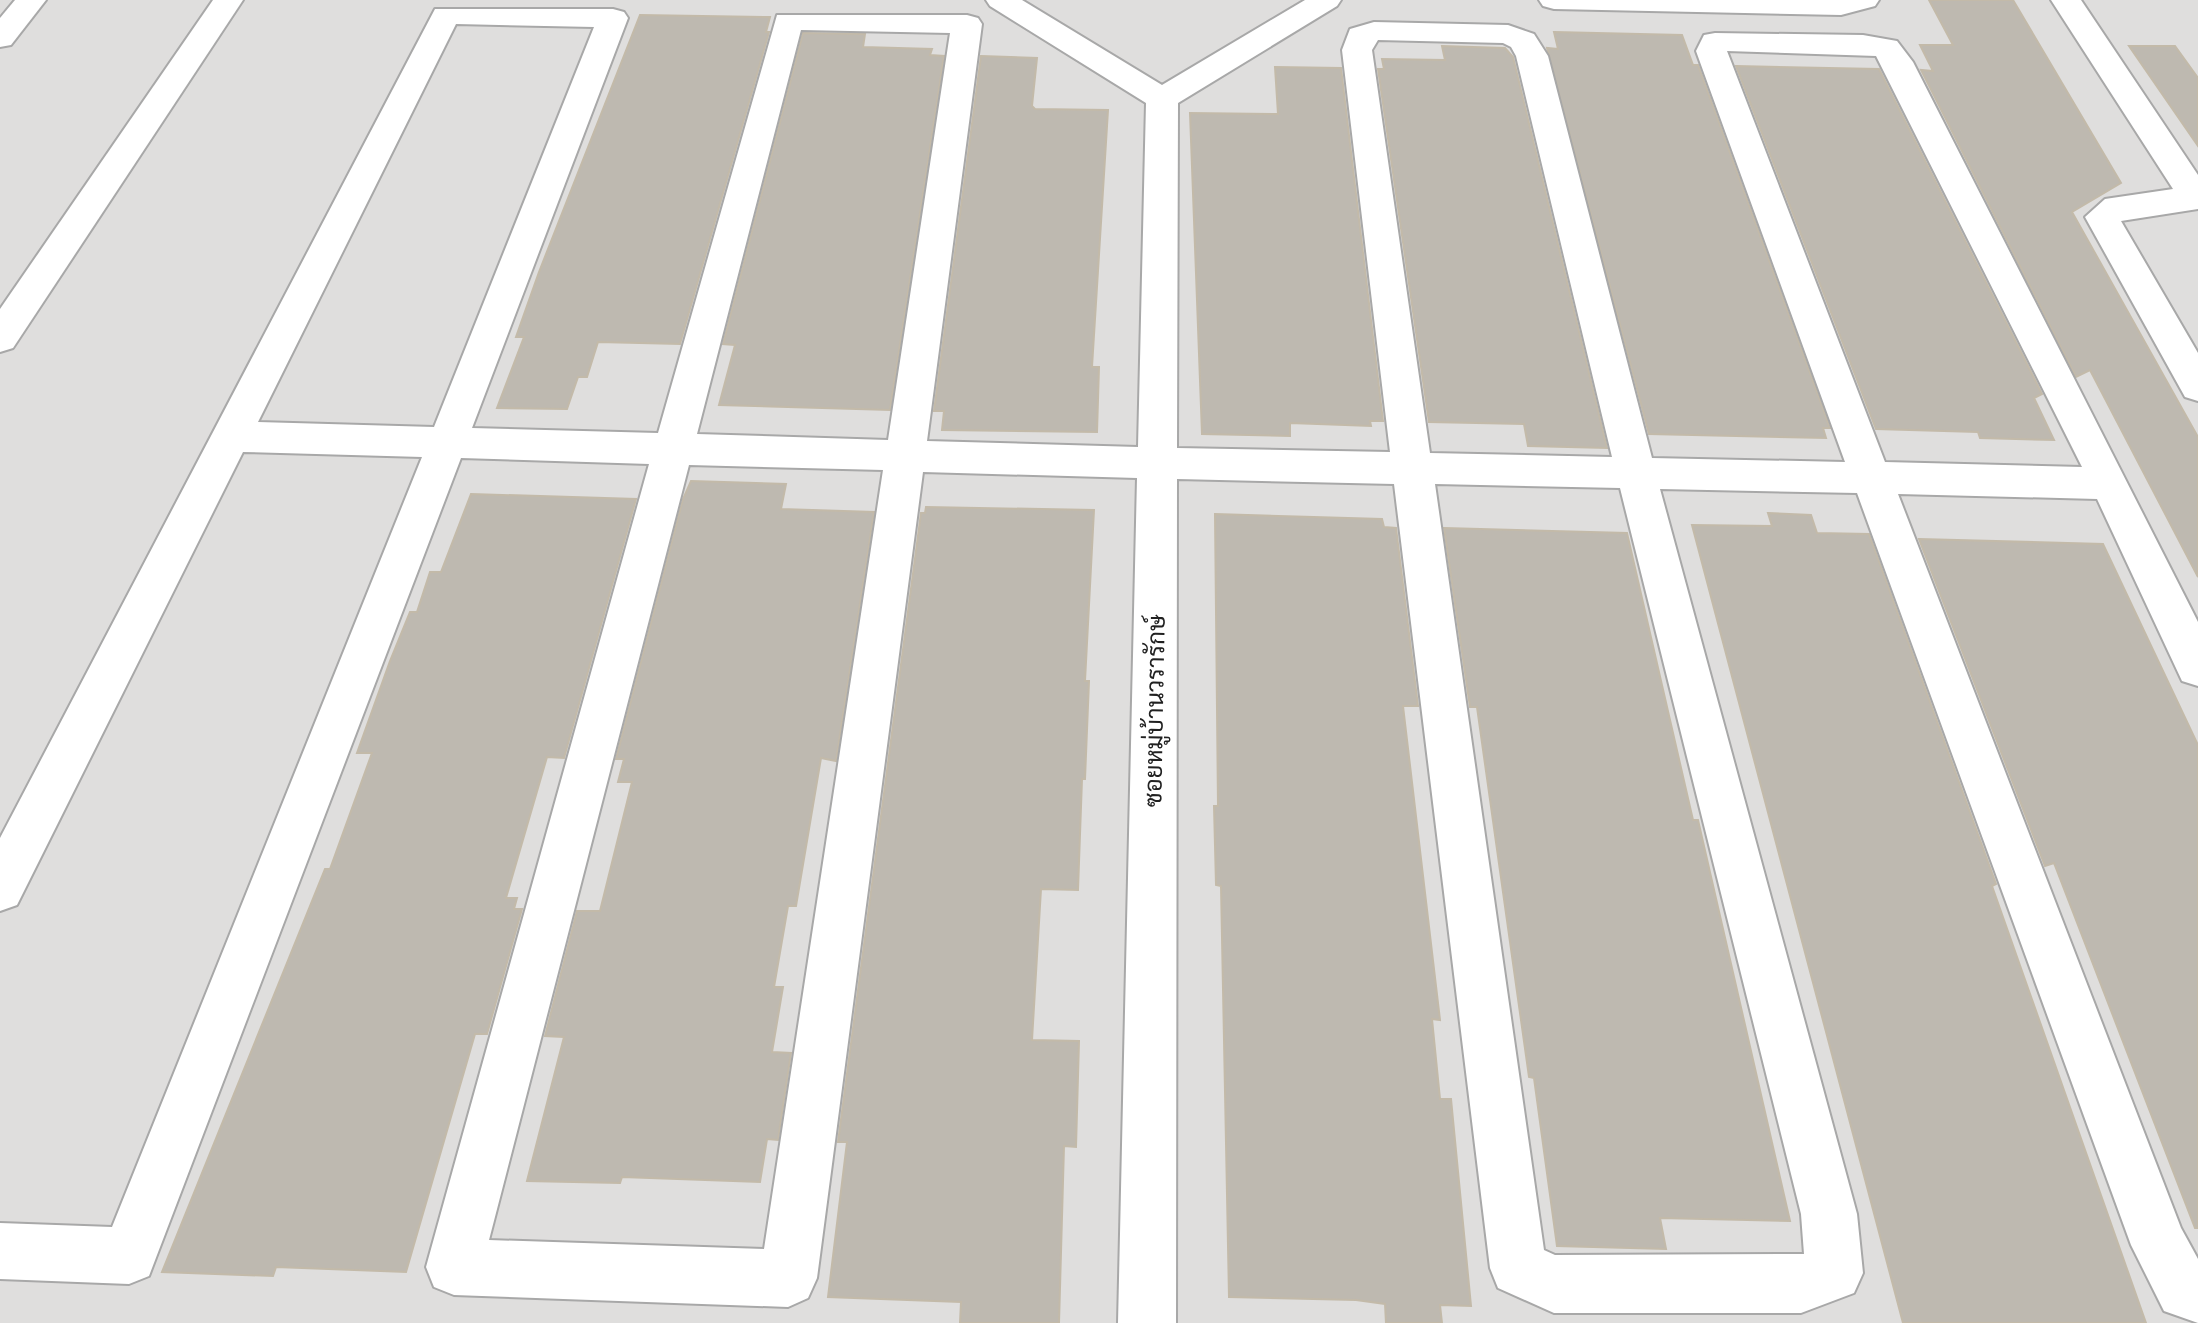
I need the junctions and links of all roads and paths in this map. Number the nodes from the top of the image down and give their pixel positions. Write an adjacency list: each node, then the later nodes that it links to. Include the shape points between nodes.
1 (31, 0): 9 (street)
2 (228, 0): 12 (street)
3 (1001, 0): 10 (street)
4 (1326, 0): 10 (street)
5 (1554, 0): 8 (street)
6 (1864, 0): 8 (street, via 1841,6)
7 (2066, 0): 11 (street)
8 (1699, 2)
9 (0, 38)
10 (1162, 99): 18 (street, ซอยหมู่บ้านวรารักษ์)
11 (2197, 198): 13 (street, via 2117,207 2102,217)
12 (0, 338)
13 (2198, 387)
14 (230, 436): 15 (street); 15 (street, via 446,15 613,18); 24 (street)
15 (446, 442): 16 (street); 25 (street, via 129,1256)
16 (673, 449): 17 (street); 17 (street, via 788,21 967,24); 17 (street, via 454,1267 788,1278)
17 (905, 455): 18 (street)
18 (1158, 463): 19 (street); 27 (street, ซอยหมู่บ้านวรารักษ์)
19 (1413, 468): 20 (street); 20 (street, via 1357,50 1361,36 1374,31 1508,34 1523,41 1532,56); 20 (street, via 1518,1268 1554,1284 1801,1284 1834,1273 1829,1214)
20 (1636, 473): 21 (street)
21 (1872, 478): 22 (street); 22 (street, via 1711,51 1715,42 1886,48); 26 (street, via 2159,1245 2184,1291)
22 (2110, 483): 23 (street)
23 (2198, 667)
24 (0, 888)
25 (0, 1251)
26 (2198, 1296)
27 (1147, 1323)

